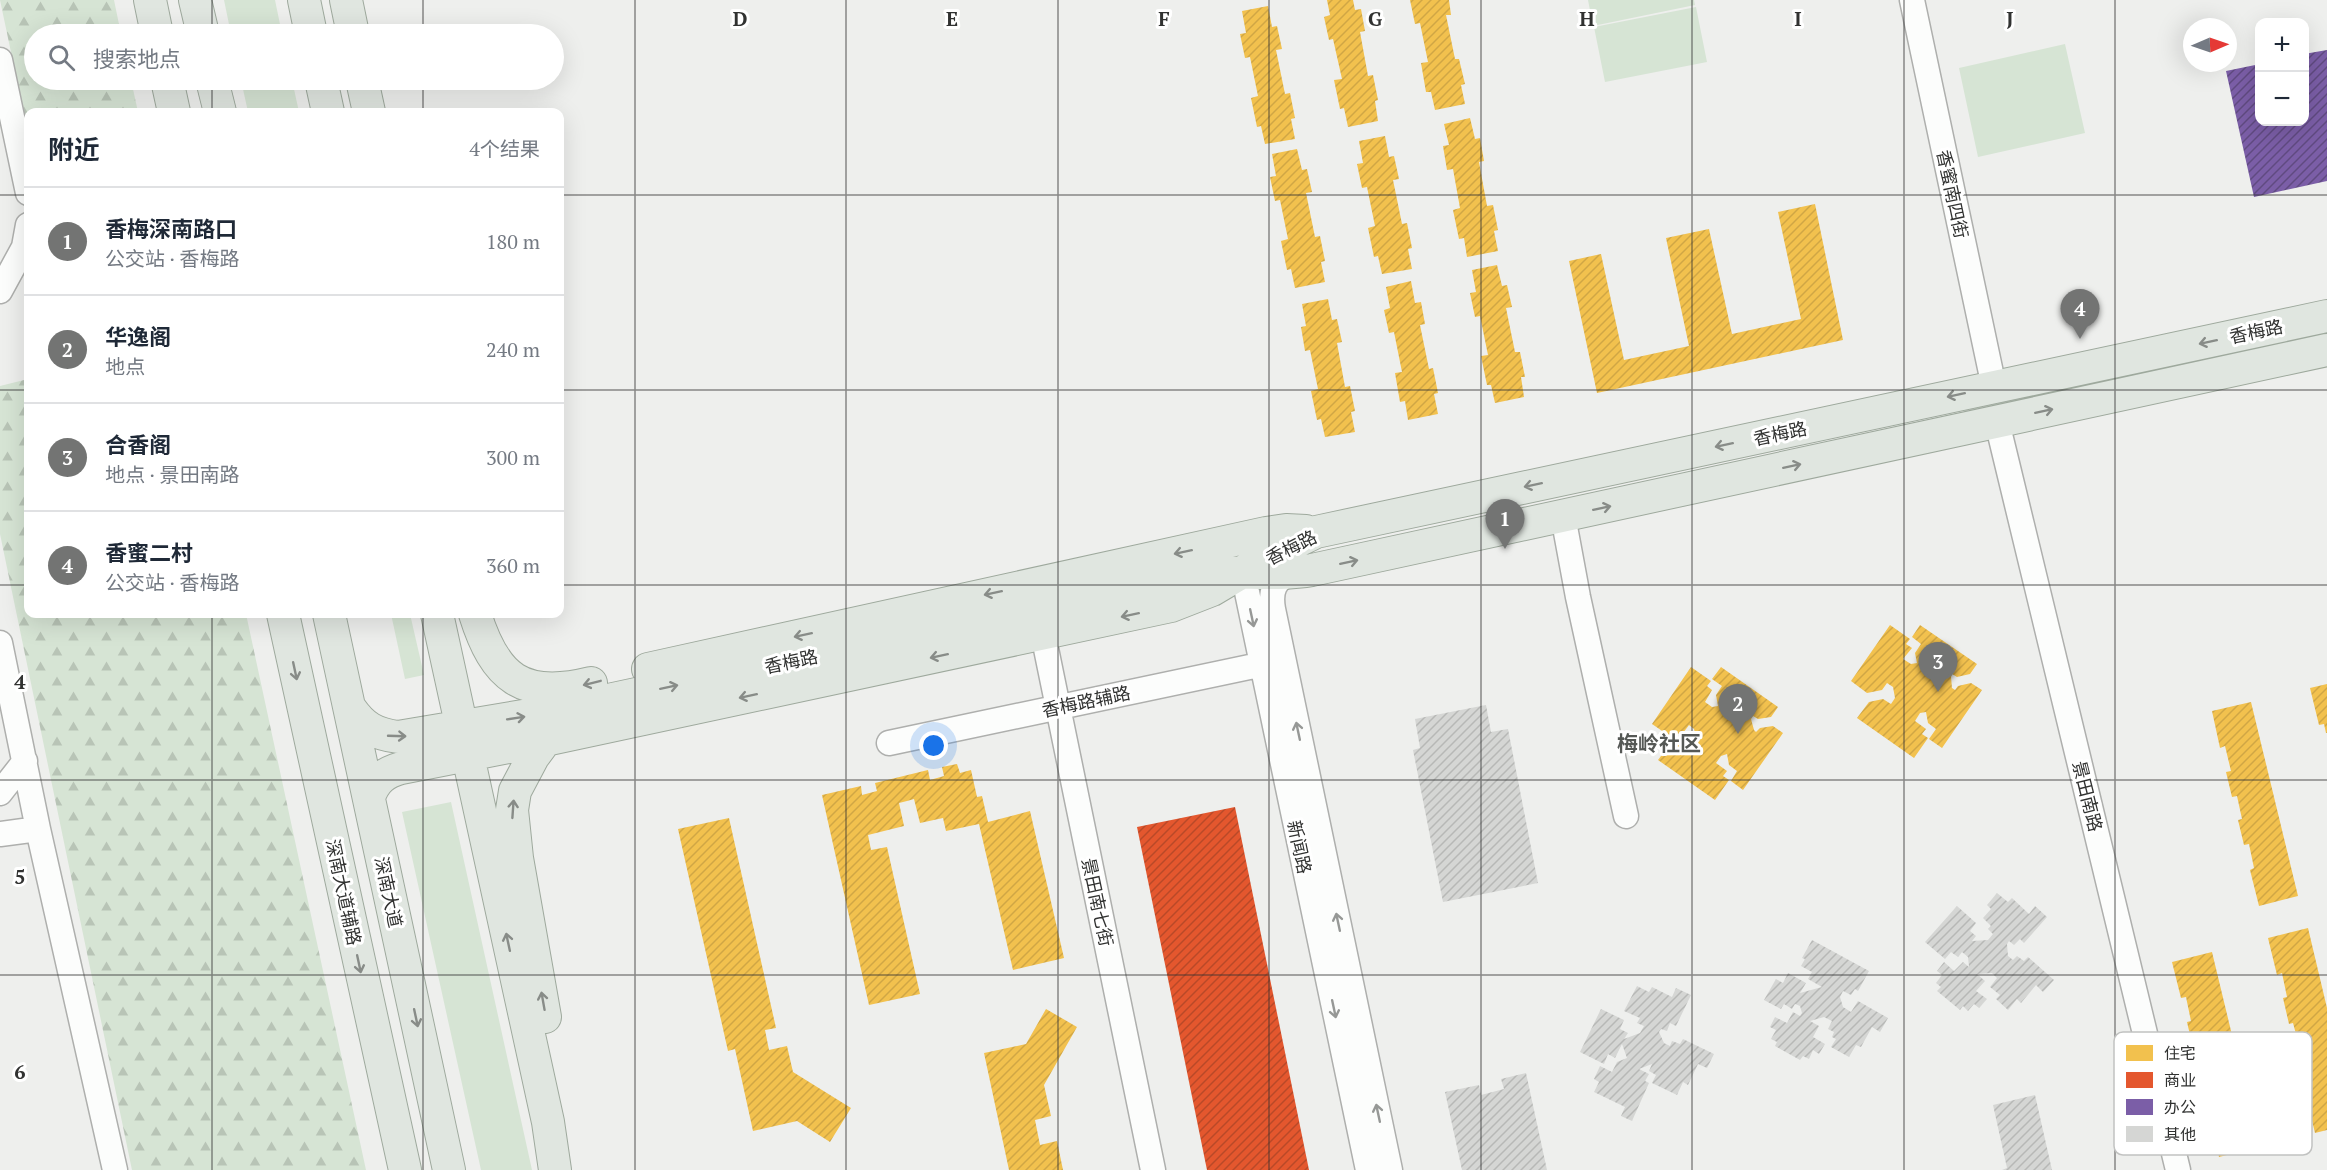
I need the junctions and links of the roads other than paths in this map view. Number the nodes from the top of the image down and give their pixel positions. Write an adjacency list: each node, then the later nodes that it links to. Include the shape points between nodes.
1 (150, 0): 6 (main road)
2 (195, 0): 7 (main road)
3 (304, 0): 8 (main road)
4 (346, 0): 9 (main road)
5 (1912, 0): 24 (street, 香蜜南四街)
6 (155, 24)
7 (201, 24)
8 (309, 24)
9 (351, 24)
10 (0, 60): 19 (street)
11 (169, 90): 15 (main road)
12 (214, 90): 16 (main road)
13 (323, 90): 17 (main road)
14 (364, 90): 18 (main road)
15 (173, 108)
16 (219, 108)
17 (327, 108)
18 (368, 108)
19 (24, 174)
20 (24, 247): 21 (street)
21 (0, 291)
22 (2327, 316): 24 (main road, 香梅路, one-way to 24)
23 (2327, 350): 25 (main road, 香梅路, one-way to 23)
24 (1994, 387): 27 (main road, 香梅路, one-way to 27)
25 (1998, 422): 26 (main road, 香梅路, one-way to 25); 52 (street, 景田南路)
26 (1563, 516): 29 (main road, 香梅路, one-way to 26); 49 (street)
27 (1316, 532): 28 (main road, 香梅路); 35 (main road, one-way to 35, via 1266,533 551,690 533,687 501,669 483,640)
28 (1242, 573): 29 (main road, 香梅路); 30 (street, 新闻路, via 1252,576 1263,587); 36 (main road, 香梅路, one-way to 36, via 1202,595 1171,606); 38 (street, 新闻路, one-way to 38); 42 (main road, 香梅路, one-way to 28, via 1178,578)
29 (1292, 573): 30 (street, 新闻路, via 1275,585)
30 (1273, 609): 38 (street, 新闻路)
31 (284, 618): 56 (main road, 深南大道辅路, one-way to 56)
32 (330, 618): 41 (main road, 深南大道)
33 (438, 618): 39 (main road)
34 (459, 618): 39 (main road)
35 (476, 618)
36 (1043, 634): 40 (street, 景田南七街); 43 (main road, 香梅路, one-way to 43)
37 (0, 642): 46 (street)
38 (1272, 662): 40 (street, 香梅路辅路); 60 (street, 新闻路, one-way to 60); 61 (street, 新闻路, one-way to 38)
39 (449, 670): 44 (main road)
40 (1059, 707): 45 (street, 香梅路辅路); 59 (street, 景田南七街)
41 (350, 708): 44 (main road, 香梅路, one-way to 44, via 360,723 382,735); 48 (main road, 深南大道)
42 (571, 708): 43 (main road); 44 (main road, 香梅路, one-way to 42)
43 (546, 740): 44 (main road, 香梅路); 53 (main road, one-way to 43, via 550,1062 546,1023 512,810 515,791)
44 (464, 741): 48 (main road, 香梅路, via 390,771 377,780); 53 (main road, one-way to 44)
45 (889, 742)
46 (24, 760): 47 (street); 50 (street)
47 (0, 793)
48 (369, 797): 57 (main road, 深南大道, one-way to 57)
49 (1626, 816)
50 (38, 829): 51 (street); 55 (street)
51 (0, 834)
52 (2145, 1032)
53 (548, 1122): 58 (main road)
54 (2174, 1155): 62 (street, 景田南路)
55 (115, 1170)
56 (405, 1170)
57 (449, 1170)
58 (555, 1170)
59 (1153, 1170)
60 (1368, 1170)
61 (1390, 1170)
62 (2178, 1170)

